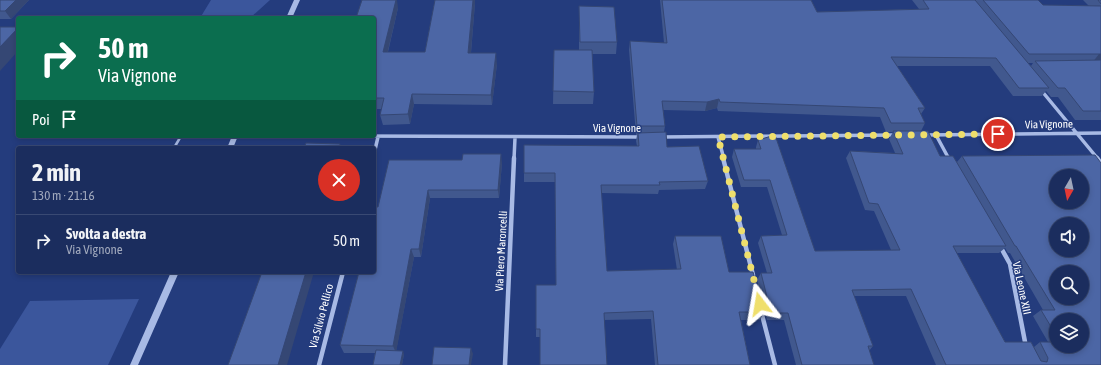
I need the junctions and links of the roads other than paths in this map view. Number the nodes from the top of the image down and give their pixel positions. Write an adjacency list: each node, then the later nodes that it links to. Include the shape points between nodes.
1 (297, 0): 2 (street)
2 (290, 16)
3 (1040, 89): 4 (street)
4 (1075, 133): 5 (street, Via Vignone); 8 (street, Via Vignone); 16 (street)
5 (1101, 133)
6 (899, 135): 12 (street, Via Vignone)
7 (921, 135): 8 (street, Via Vignone)
8 (936, 135): 15 (street)
9 (378, 137): 13 (street, Via Vignone); 14 (street)
10 (648, 137): 13 (street, Via Vignone)
11 (656, 137): 12 (street, Via Vignone)
12 (718, 137): 20 (street)
13 (515, 138): 25 (street, Via Piero Maroncelli)
14 (376, 146)
15 (951, 162)
16 (1101, 163)
17 (998, 243): 22 (street, Via Leone XIII, via 1010,264 1024,342)
18 (174, 274): 23 (street)
19 (342, 274): 24 (street, Via Silvio Pellico)
20 (754, 281)
21 (760, 304): 26 (street)
22 (1030, 354)
23 (134, 365)
24 (319, 365)
25 (504, 365)
26 (775, 365)

